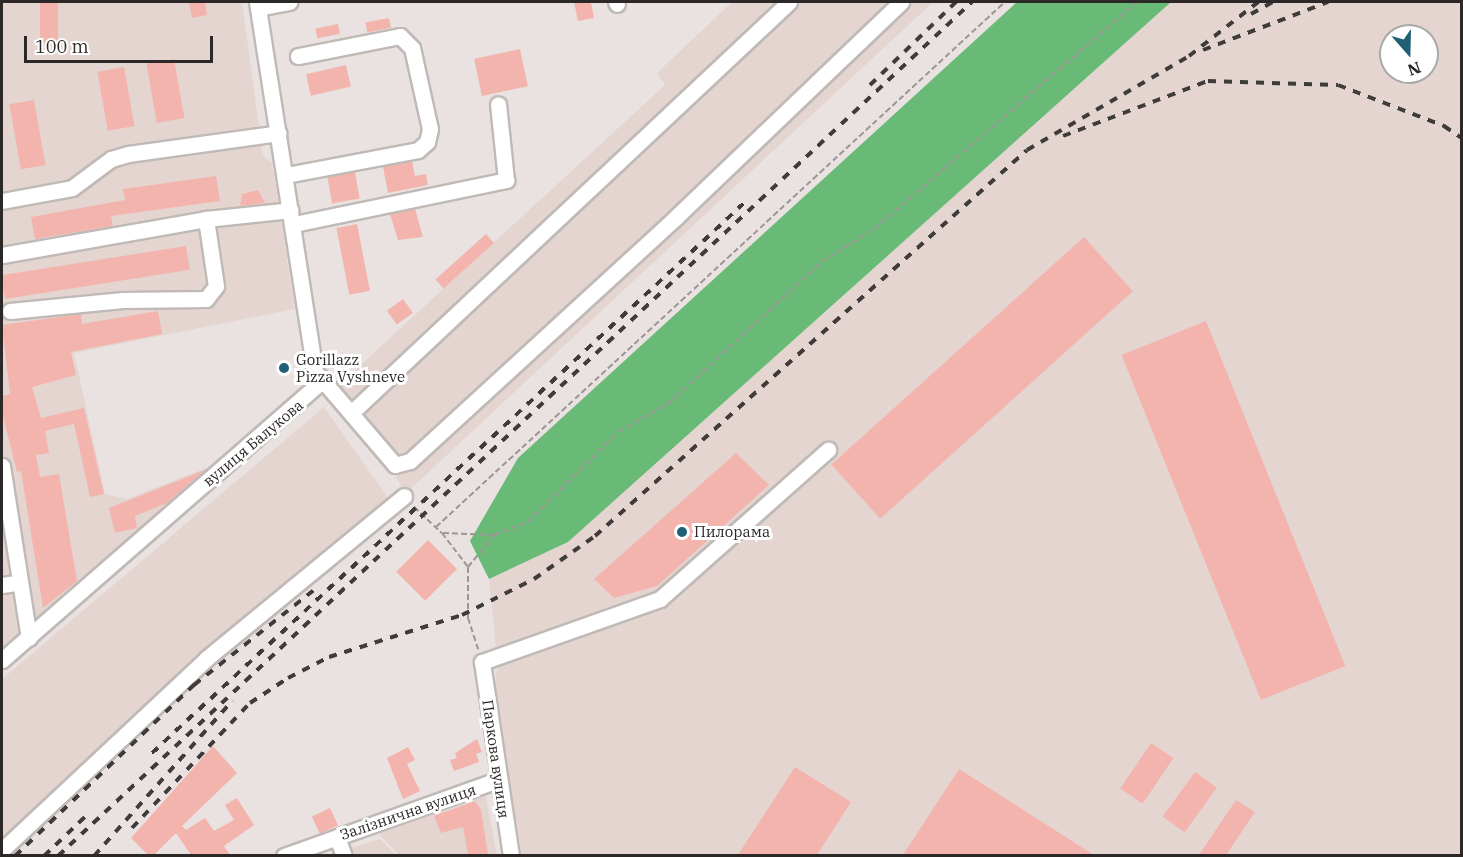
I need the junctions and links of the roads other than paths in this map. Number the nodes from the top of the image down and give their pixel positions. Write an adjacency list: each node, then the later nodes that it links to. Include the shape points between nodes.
1 (289, 2): 4 (street)
2 (789, 2): 15 (street)
3 (901, 2): 15 (street, via 675,218 410,461 395,465)
4 (258, 5): 7 (street)
5 (298, 56): 8 (street, via 400,36 412,48 430,129 428,142 418,150)
6 (498, 104): 10 (street, via 506,180)
7 (279, 133): 8 (street); 9 (street, via 128,154 111,159 72,188)
8 (286, 175): 10 (street)
9 (2, 201)
10 (293, 217): 11 (street); 14 (street)
11 (206, 219): 12 (street); 13 (street, via 216,286 206,299 122,300)
12 (2, 255)
13 (10, 311)
14 (319, 376): 15 (street); 20 (street, вулиця Балукова, via 312,393)
15 (351, 413)
16 (828, 450): 22 (street, Паркова вулиця, via 660,599 482,662)
17 (2, 466): 19 (street, via 21,576)
18 (404, 496): 24 (street, via 207,657)
19 (9, 584): 20 (street)
20 (28, 638): 21 (street, вулиця Балукова)
21 (2, 660)
22 (498, 780): 23 (street, Залізнична вулиця); 27 (street, Паркова вулиця)
23 (337, 837): 25 (street, Залізнична вулиця); 26 (street)
24 (2, 850)
25 (284, 855)
26 (344, 855)
27 (511, 855)

